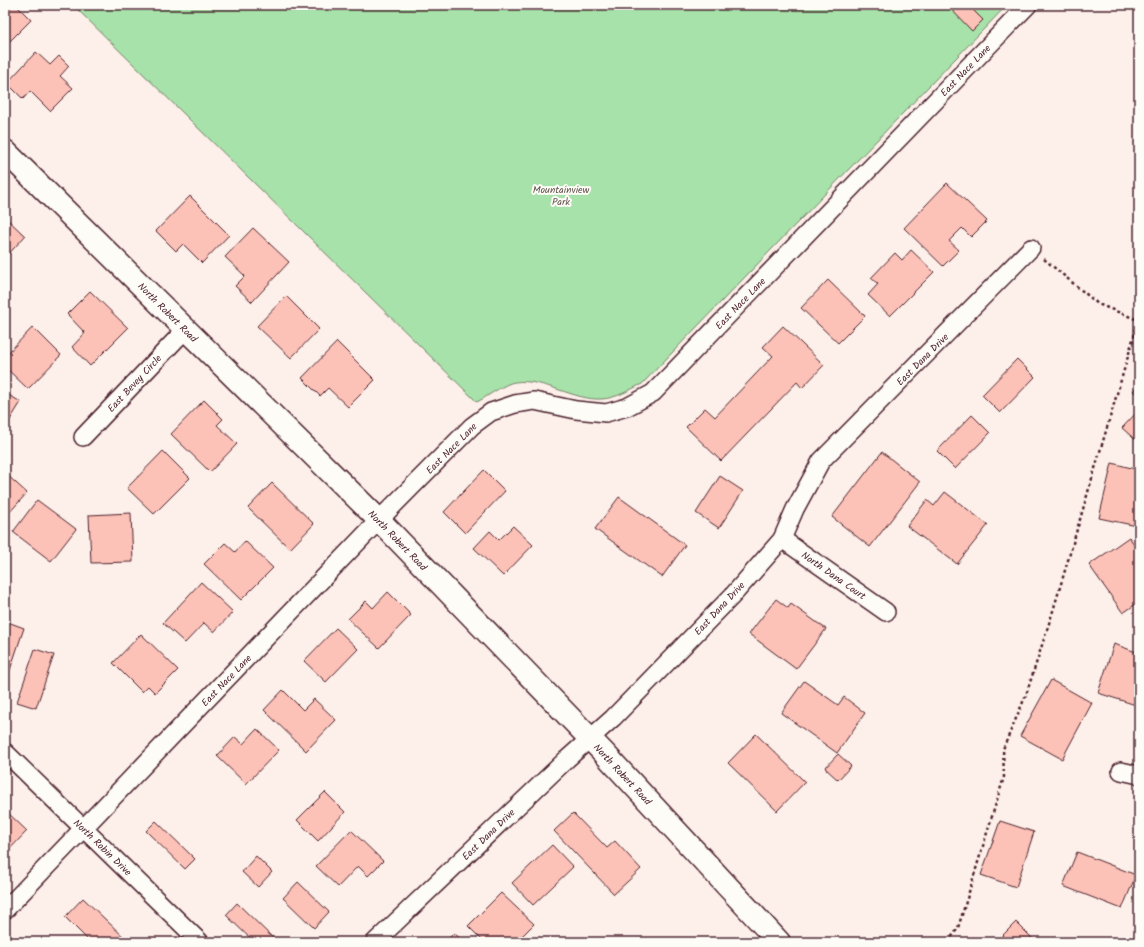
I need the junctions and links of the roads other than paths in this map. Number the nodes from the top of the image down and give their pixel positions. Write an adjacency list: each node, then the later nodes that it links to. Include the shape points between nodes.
1 (1028, 5): 6 (street, East Nace Lane, via 653,393 606,413 534,401 491,412 472,426)
2 (5, 151): 4 (main road, North Robert Road)
3 (1031, 248): 7 (street, East Dana Drive, via 821,461)
4 (186, 329): 5 (street, East Bevey Circle); 6 (main road, North Robert Road)
5 (83, 437)
6 (379, 520): 9 (main road, North Robert Road); 13 (street, East Nace Lane)
7 (782, 539): 8 (street, North Dana Court); 9 (street, East Dana Drive, via 733,595 613,718)
8 (886, 612)
9 (590, 738): 16 (street, East Dana Drive); 17 (main road, North Robert Road)
10 (5, 752): 13 (street, North Robin Drive)
11 (1121, 771): 12 (street)
12 (1139, 775)
13 (84, 828): 14 (street, East Nace Lane); 15 (street, North Robin Drive)
14 (5, 910)
15 (200, 942)
16 (375, 942)
17 (779, 942)

